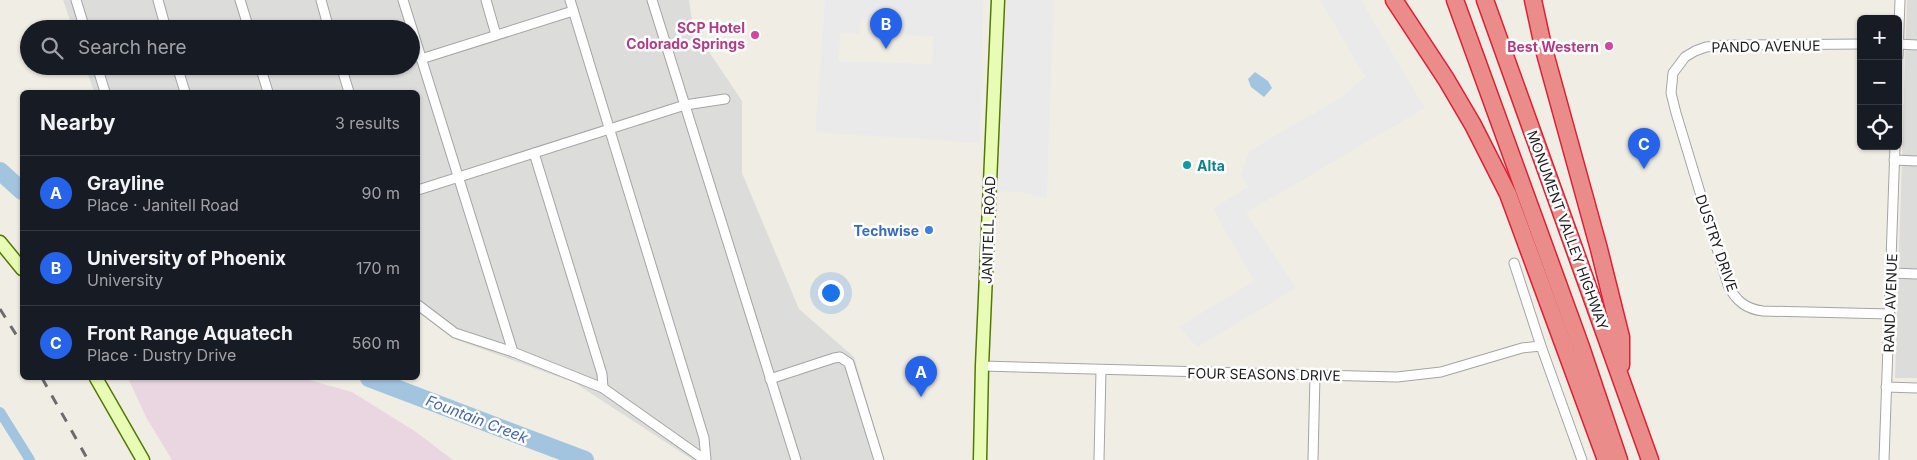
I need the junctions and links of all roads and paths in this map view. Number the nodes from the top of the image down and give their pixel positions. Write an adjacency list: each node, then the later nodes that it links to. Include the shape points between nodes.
1 (76, 0): 17 (street)
2 (158, 0): 18 (street)
3 (240, 0): 19 (street)
4 (321, 0): 20 (street)
5 (404, 0): 21 (street)
6 (486, 0): 22 (street)
7 (570, 0): 15 (street)
8 (652, 0): 38 (street)
9 (998, 0): 55 (street, JANITELL ROAD)
10 (1394, 0): 72 (highway, via 1446,79 1508,194)
11 (1455, 0): 73 (highway, MONUMENT VALLEY HIGHWAY)
12 (1485, 0): 58 (highway, MONUMENT VALLEY HIGHWAY)
13 (1533, 0): 58 (highway, via 1621,337)
14 (1900, 0): 16 (street)
15 (573, 11): 22 (street); 39 (street)
16 (1899, 15)
17 (82, 20)
18 (164, 20)
19 (246, 20)
20 (327, 20)
21 (410, 20)
22 (496, 35): 27 (street)
23 (1857, 44): 28 (street, PANDO AVENUE, via 1706,47 1694,50)
24 (1902, 44): 25 (street)
25 (1917, 45)
26 (420, 56): 27 (street)
27 (421, 59): 44 (street)
28 (1678, 65): 52 (street, DUSTRY DRIVE, via 1672,83 1673,103 1728,285 1739,301 1746,307 1764,311)
29 (100, 75): 33 (street)
30 (180, 75): 34 (street)
31 (263, 75): 35 (street)
32 (344, 75): 36 (street)
33 (104, 90)
34 (184, 90)
35 (267, 90)
36 (348, 90)
37 (725, 99): 38 (street)
38 (685, 105): 39 (street); 59 (street)
39 (609, 129): 41 (street); 65 (street, via 701,429)
40 (1895, 150): 42 (street, RAND AVENUE)
41 (534, 153): 44 (street); 62 (street, via 602,374)
42 (1894, 160): 43 (street); 49 (street, RAND AVENUE)
43 (1917, 161)
44 (459, 177): 45 (street); 54 (street)
45 (420, 189)
46 (0, 242): 48 (street)
47 (1514, 263): 53 (street)
48 (20, 267)
49 (1891, 273): 50 (street); 52 (street, RAND AVENUE)
50 (1917, 274)
51 (420, 307): 54 (street, via 454,333)
52 (1890, 314): 61 (street, RAND AVENUE)
53 (1541, 346): 57 (street, FOUR SEASONS DRIVE, via 1522,348 1428,375); 71 (street)
54 (513, 352): 62 (street)
55 (982, 366): 56 (street, FOUR SEASONS DRIVE); 68 (street, JANITELL ROAD)
56 (1101, 370): 57 (street, FOUR SEASONS DRIVE); 69 (street)
57 (1315, 375): 70 (street)
58 (1621, 377): 74 (highway, MONUMENT VALLEY HIGHWAY)
59 (770, 379): 66 (street); 67 (street, via 834,358 845,359 849,363)
60 (97, 380): 64 (street)
61 (1886, 387): 63 (street); 75 (street, RAND AVENUE)
62 (603, 388): 65 (street)
63 (1917, 388)
64 (143, 460)
65 (705, 460)
66 (796, 460)
67 (878, 460)
68 (980, 460)
69 (1099, 460)
70 (1313, 460)
71 (1582, 460)
72 (1606, 460)
73 (1620, 460)
74 (1650, 460)
75 (1884, 460)

